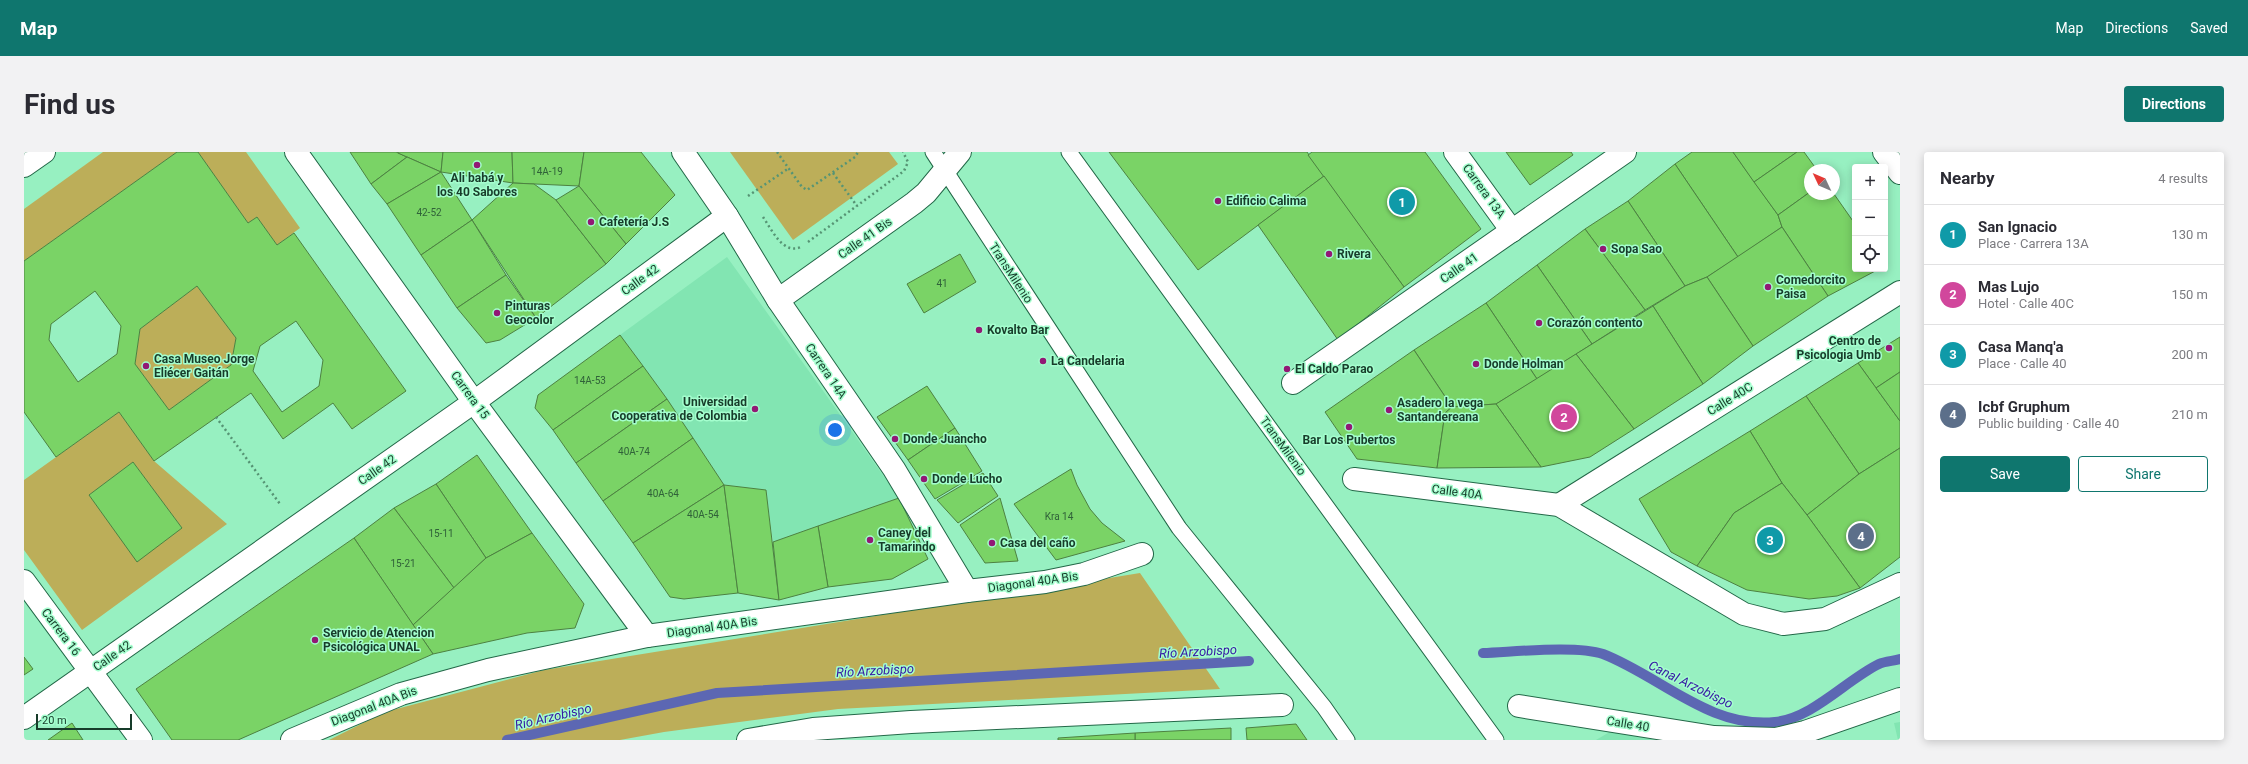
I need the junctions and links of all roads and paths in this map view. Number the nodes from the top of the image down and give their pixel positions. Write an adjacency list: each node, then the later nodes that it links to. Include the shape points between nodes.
1 (44, 152): 13 (street)
2 (296, 152): 28 (street, Carrera 15)
3 (683, 152): 23 (street, Carrera 14A)
4 (777, 152): 14 (path)
5 (858, 152): 16 (path, via 858,155)
6 (903, 152): 21 (path, via 908,162 904,171)
7 (933, 152): 15 (lane, TransMilenio)
8 (960, 152): 15 (street)
9 (1069, 152): 48 (lane, TransMilenio)
10 (1455, 152): 24 (street, Carrera 13A)
11 (1625, 152): 24 (street, Calle 41)
12 (1884, 152): 17 (street)
13 (24, 166)
14 (789, 168): 16 (path, via 807,190); 19 (path)
15 (946, 171): 26 (street, Calle 41 Bis, via 914,203); 47 (lane, TransMilenio, via 1179,528 1324,707)
16 (833, 173): 21 (path)
17 (1900, 173)
18 (743, 190): 19 (path)
19 (748, 197): 20 (path)
20 (752, 203)
21 (857, 206): 22 (path, via 794,249 782,244)
22 (761, 214)
23 (727, 216): 26 (street, Carrera 14A); 28 (street, Calle 42)
24 (1512, 231): 27 (street, Calle 41)
25 (1900, 292): 32 (street, Calle 40C)
26 (778, 300): 36 (street, Carrera 14A, via 894,469)
27 (1293, 383)
28 (474, 402): 37 (street, Carrera 15); 38 (street, Calle 42)
29 (216, 417): 31 (path)
30 (1354, 479): 32 (street, Calle 40A)
31 (280, 504)
32 (1559, 505): 35 (street, via 1744,614 1783,624 1825,619)
33 (1142, 554): 36 (street, Diagonal 40A Bis, via 1084,574 1045,582)
34 (24, 582): 38 (street, Carrera 16)
35 (1900, 584)
36 (967, 591): 37 (street, Diagonal 40A Bis)
37 (647, 636): 45 (street, Diagonal 40A Bis, via 488,670 401,694)
38 (91, 671): 42 (street, Calle 42); 44 (street, Carrera 16)
39 (1900, 699): 41 (street, Calle 40, via 1806,732 1776,738 1714,737)
40 (1282, 705): 43 (street)
41 (1519, 706)
42 (24, 718)
43 (815, 734): 46 (street)
44 (141, 740)
45 (292, 740)
46 (748, 740)
47 (1347, 740)
48 (1496, 740)

